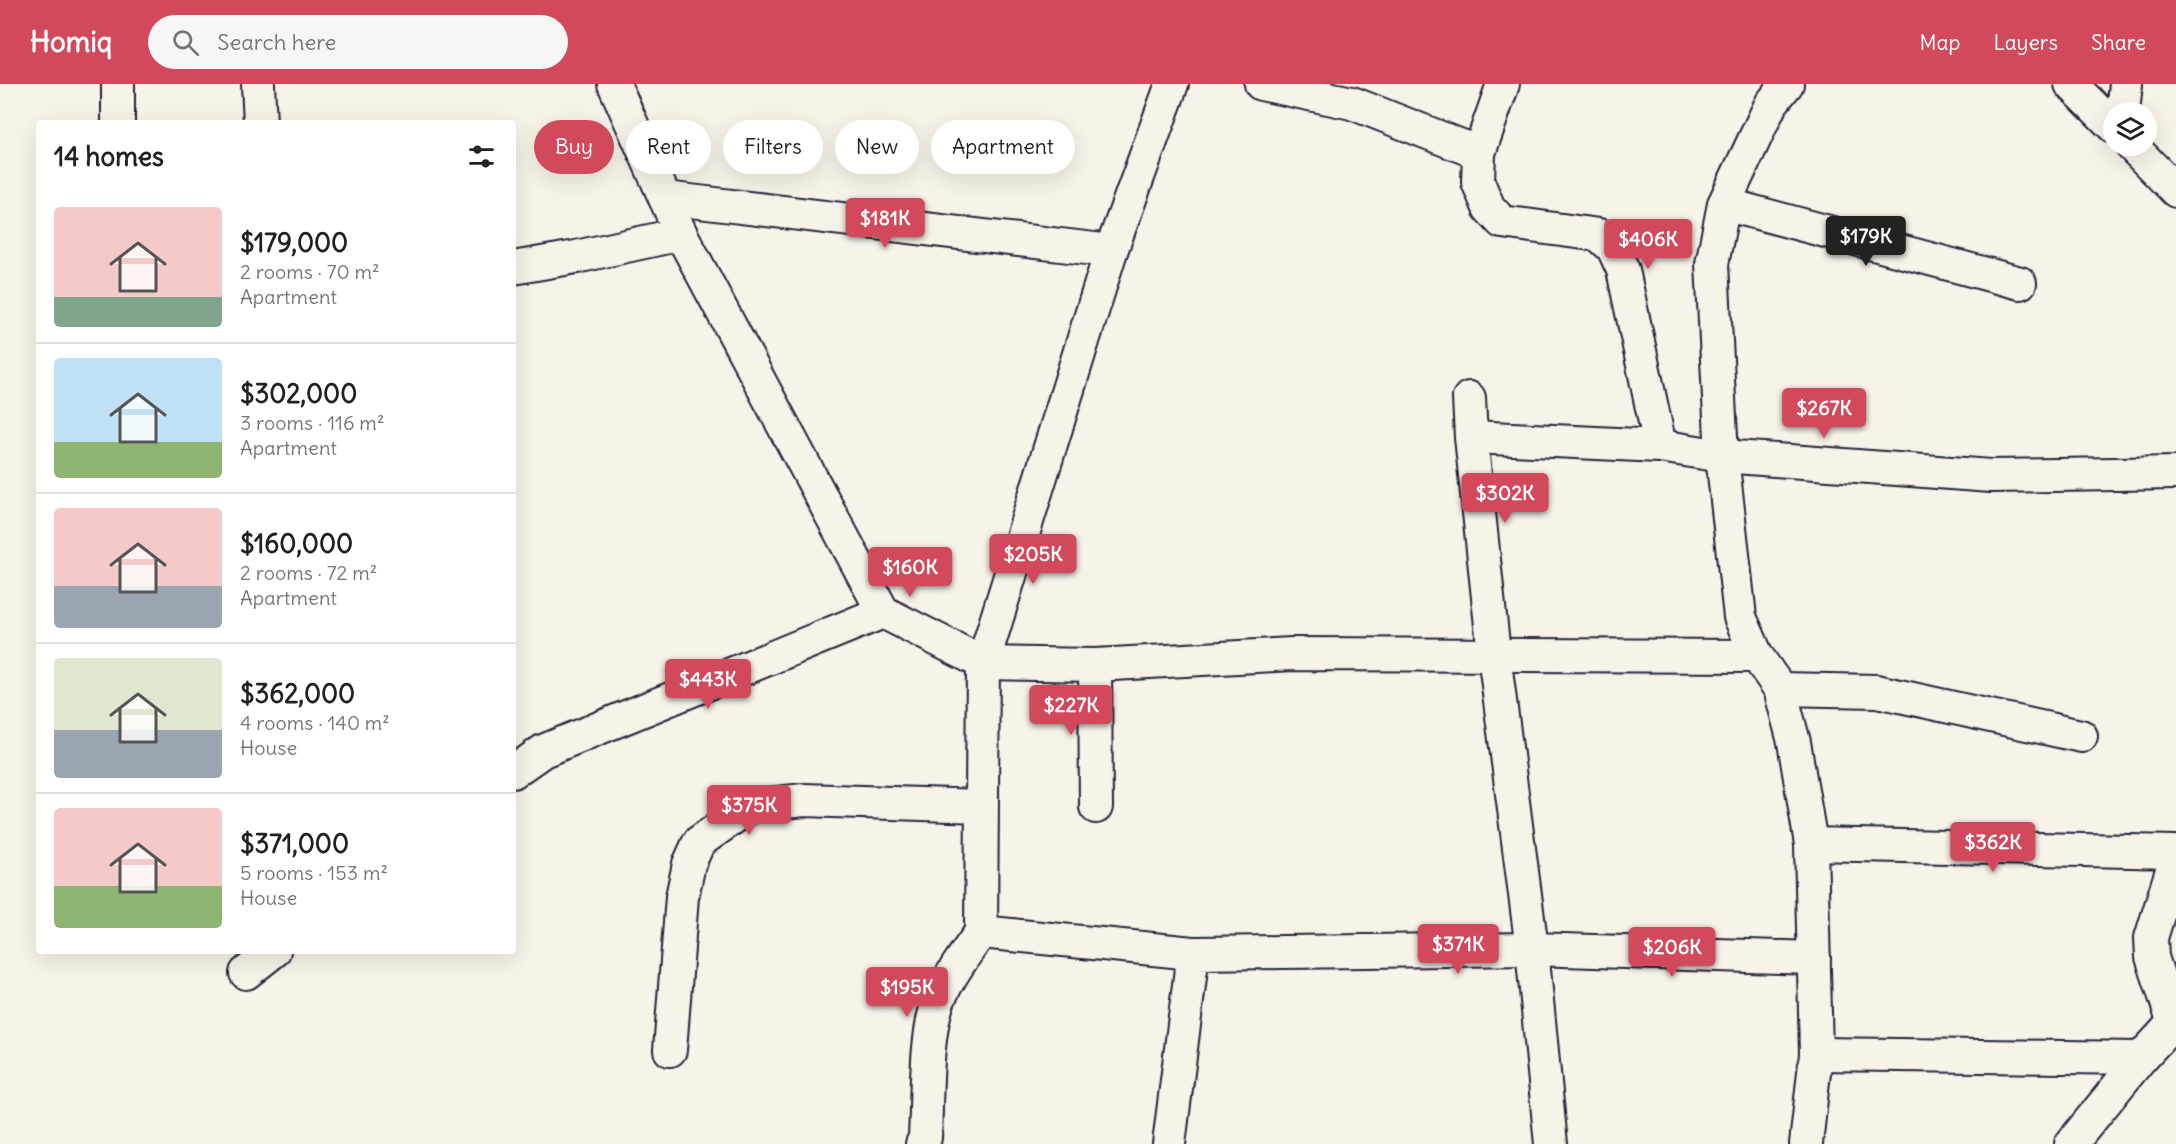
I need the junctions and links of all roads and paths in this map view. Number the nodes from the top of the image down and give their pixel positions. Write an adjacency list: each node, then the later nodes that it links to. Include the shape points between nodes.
1 (118, 84): 12 (street)
2 (258, 84): 13 (street)
3 (614, 84): 17 (street)
4 (1172, 84): 20 (street)
5 (1261, 84): 14 (street, via 1352,103)
6 (1503, 84): 14 (street)
7 (1787, 84): 18 (street, via 1771,104)
8 (2072, 84): 11 (street)
9 (2126, 84): 10 (street)
10 (2124, 102)
11 (2103, 116)
12 (118, 120)
13 (261, 120)
14 (1479, 153): 25 (street, via 1478,182 1488,208 1502,222 1599,235 1613,248 1623,270)
15 (2142, 156): 16 (street)
16 (2176, 191)
17 (665, 198): 19 (street); 20 (street)
18 (1724, 204): 22 (street); 26 (street, via 1712,264)
19 (681, 234): 21 (street); 28 (street)
20 (1111, 251): 31 (street)
21 (516, 267)
22 (2020, 283)
23 (1469, 398): 24 (street)
24 (1471, 437): 25 (street); 29 (street)
25 (1660, 446): 26 (street)
26 (1722, 456): 27 (street, via 1991,476); 30 (street, via 1740,617)
27 (2176, 473)
28 (883, 612): 31 (street); 35 (street, via 543,751)
29 (1494, 654): 30 (street); 32 (street, via 1292,654); 42 (street)
30 (1757, 656): 33 (street)
31 (983, 663): 32 (street); 36 (street)
32 (1095, 665): 37 (street)
33 (1780, 689): 34 (street, via 1877,691); 38 (street, via 1794,742)
34 (2081, 735)
35 (516, 770)
36 (981, 806): 41 (street); 48 (street, via 804,800 750,806 699,842 689,864 682,897)
37 (1096, 807)
38 (1811, 844): 39 (street); 45 (street)
39 (2176, 852)
40 (2176, 857): 47 (street, via 2151,938 2152,957)
41 (981, 932): 43 (street); 51 (street, via 951,976 932,1024)
42 (1532, 949): 43 (street); 45 (street); 53 (street)
43 (1193, 953): 52 (street)
44 (270, 954): 46 (street)
45 (1814, 958): 49 (street)
46 (246, 973)
47 (2174, 1021): 50 (street)
48 (670, 1050)
49 (1816, 1054): 50 (street); 54 (street)
50 (2141, 1058): 55 (street)
51 (922, 1144)
52 (1169, 1144)
53 (1551, 1144)
54 (1806, 1144)
55 (2071, 1144)

